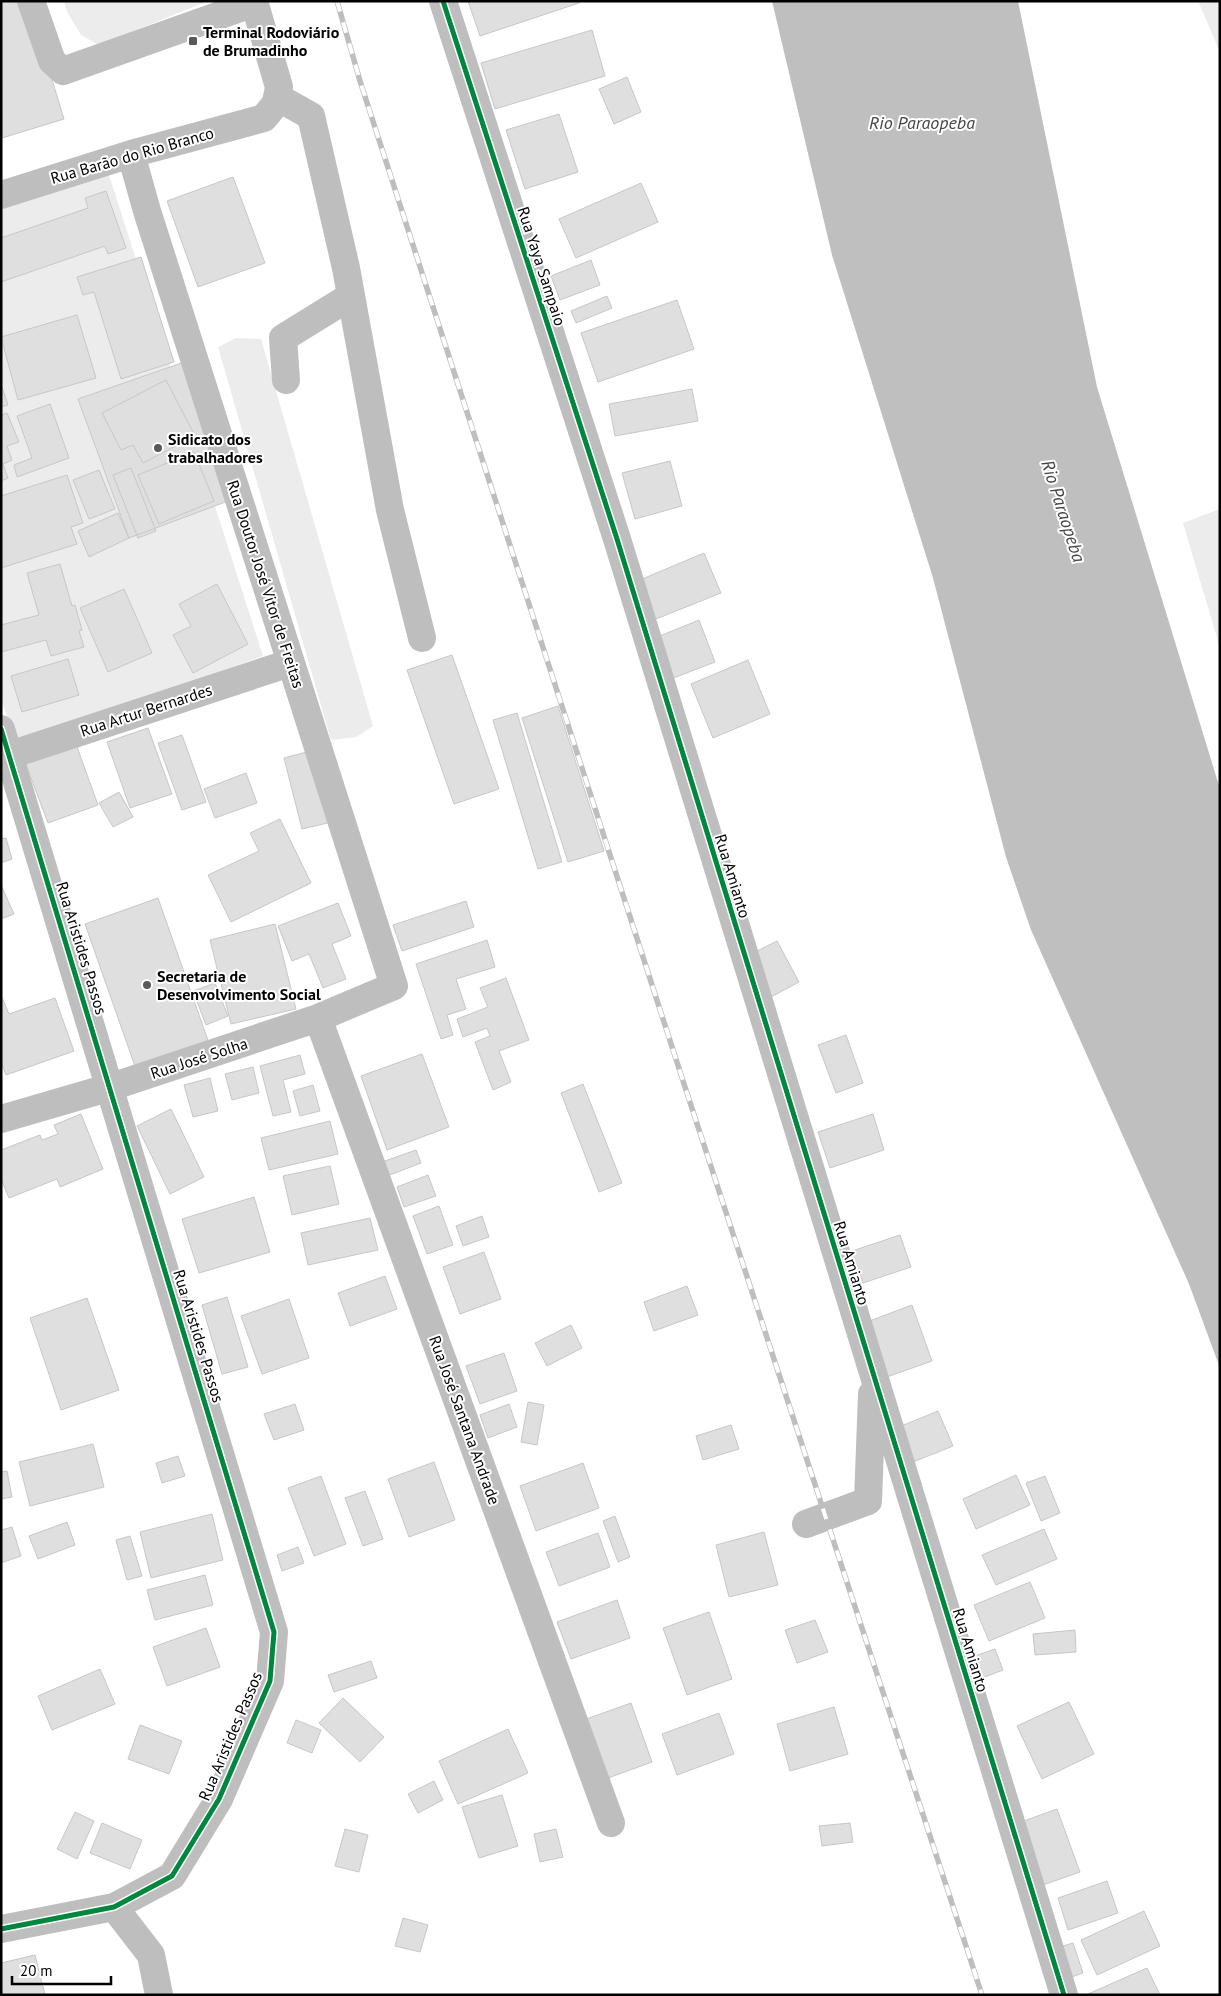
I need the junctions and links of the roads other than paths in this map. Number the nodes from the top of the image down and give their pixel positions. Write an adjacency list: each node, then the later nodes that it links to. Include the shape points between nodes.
1 (31, 1): 3 (street, via 52,61 63,71)
2 (443, 1): 9 (street, Rua Yaya Sampaio)
3 (254, 2): 4 (street, via 279,86)
4 (271, 107): 5 (street, Rua Barão do Rio Branco); 7 (street, via 311,116)
5 (131, 154): 6 (street, Rua Barão do Rio Branco); 11 (street, Rua Doutor José Vitor de Freitas)
6 (1, 195)
7 (351, 296): 8 (street, via 283,338); 10 (street, via 390,510)
8 (286, 380)
9 (617, 539): 18 (street, Rua Amianto)
10 (422, 638)
11 (290, 663): 13 (street, Rua Artur Bernardes); 14 (street, Rua Doutor José Vitor de Freitas)
12 (1, 729): 13 (street, Rua Aristides Passos)
13 (6, 757): 16 (street, Rua Aristides Passos)
14 (394, 986): 15 (street, Rua José Solha)
15 (318, 1018): 16 (street, Rua José Solha); 20 (street, Rua José Santana Andrade)
16 (111, 1087): 17 (street, Rua José Solha); 21 (street, Rua Aristides Passos, via 274,1632 270,1681 219,1799 172,1876)
17 (1, 1120)
18 (872, 1373): 19 (street, via 868,1501); 24 (street, Rua Amianto)
19 (806, 1524)
20 (611, 1823)
21 (114, 1907): 22 (street, Rua Aristides Passos); 23 (street, via 151,1955)
22 (1, 1929)
23 (159, 1995)
24 (1064, 1995)

